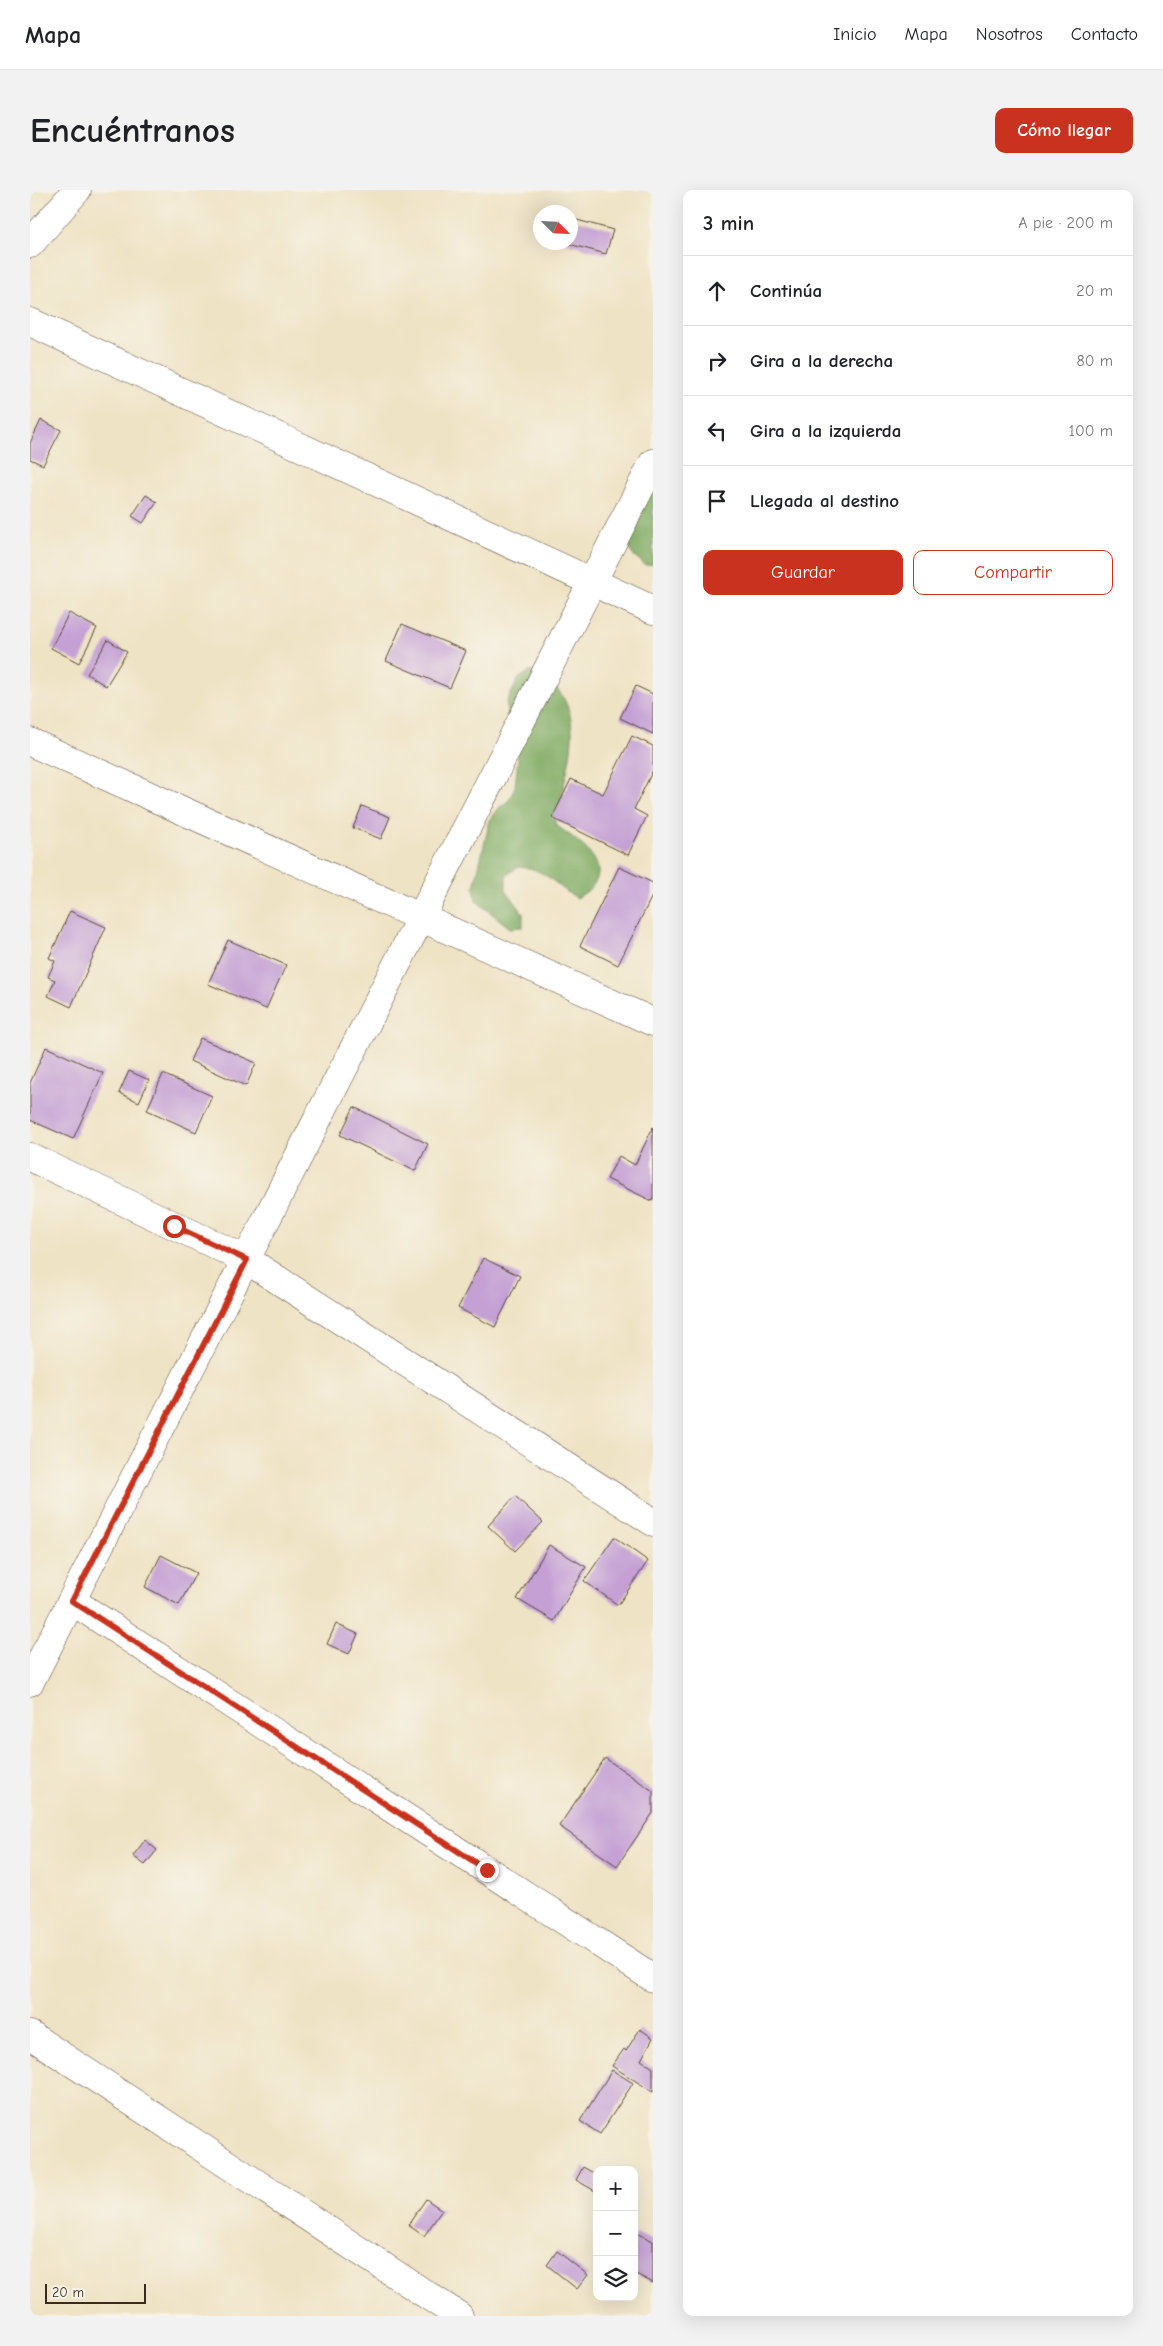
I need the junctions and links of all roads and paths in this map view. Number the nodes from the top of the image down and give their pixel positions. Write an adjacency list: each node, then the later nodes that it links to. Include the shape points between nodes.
1 (76, 190): 2 (street)
2 (30, 244)
3 (30, 322): 5 (street)
4 (653, 463): 5 (street)
5 (593, 584): 6 (street); 8 (street)
6 (653, 610)
7 (30, 742): 8 (street)
8 (421, 919): 9 (street); 11 (street)
9 (653, 1022)
10 (30, 1157): 11 (street)
11 (247, 1260): 12 (street); 13 (street)
12 (653, 1522)
13 (72, 1601): 14 (street); 15 (street)
14 (30, 1682)
15 (653, 1978)
16 (30, 2035): 17 (street)
17 (459, 2316)

